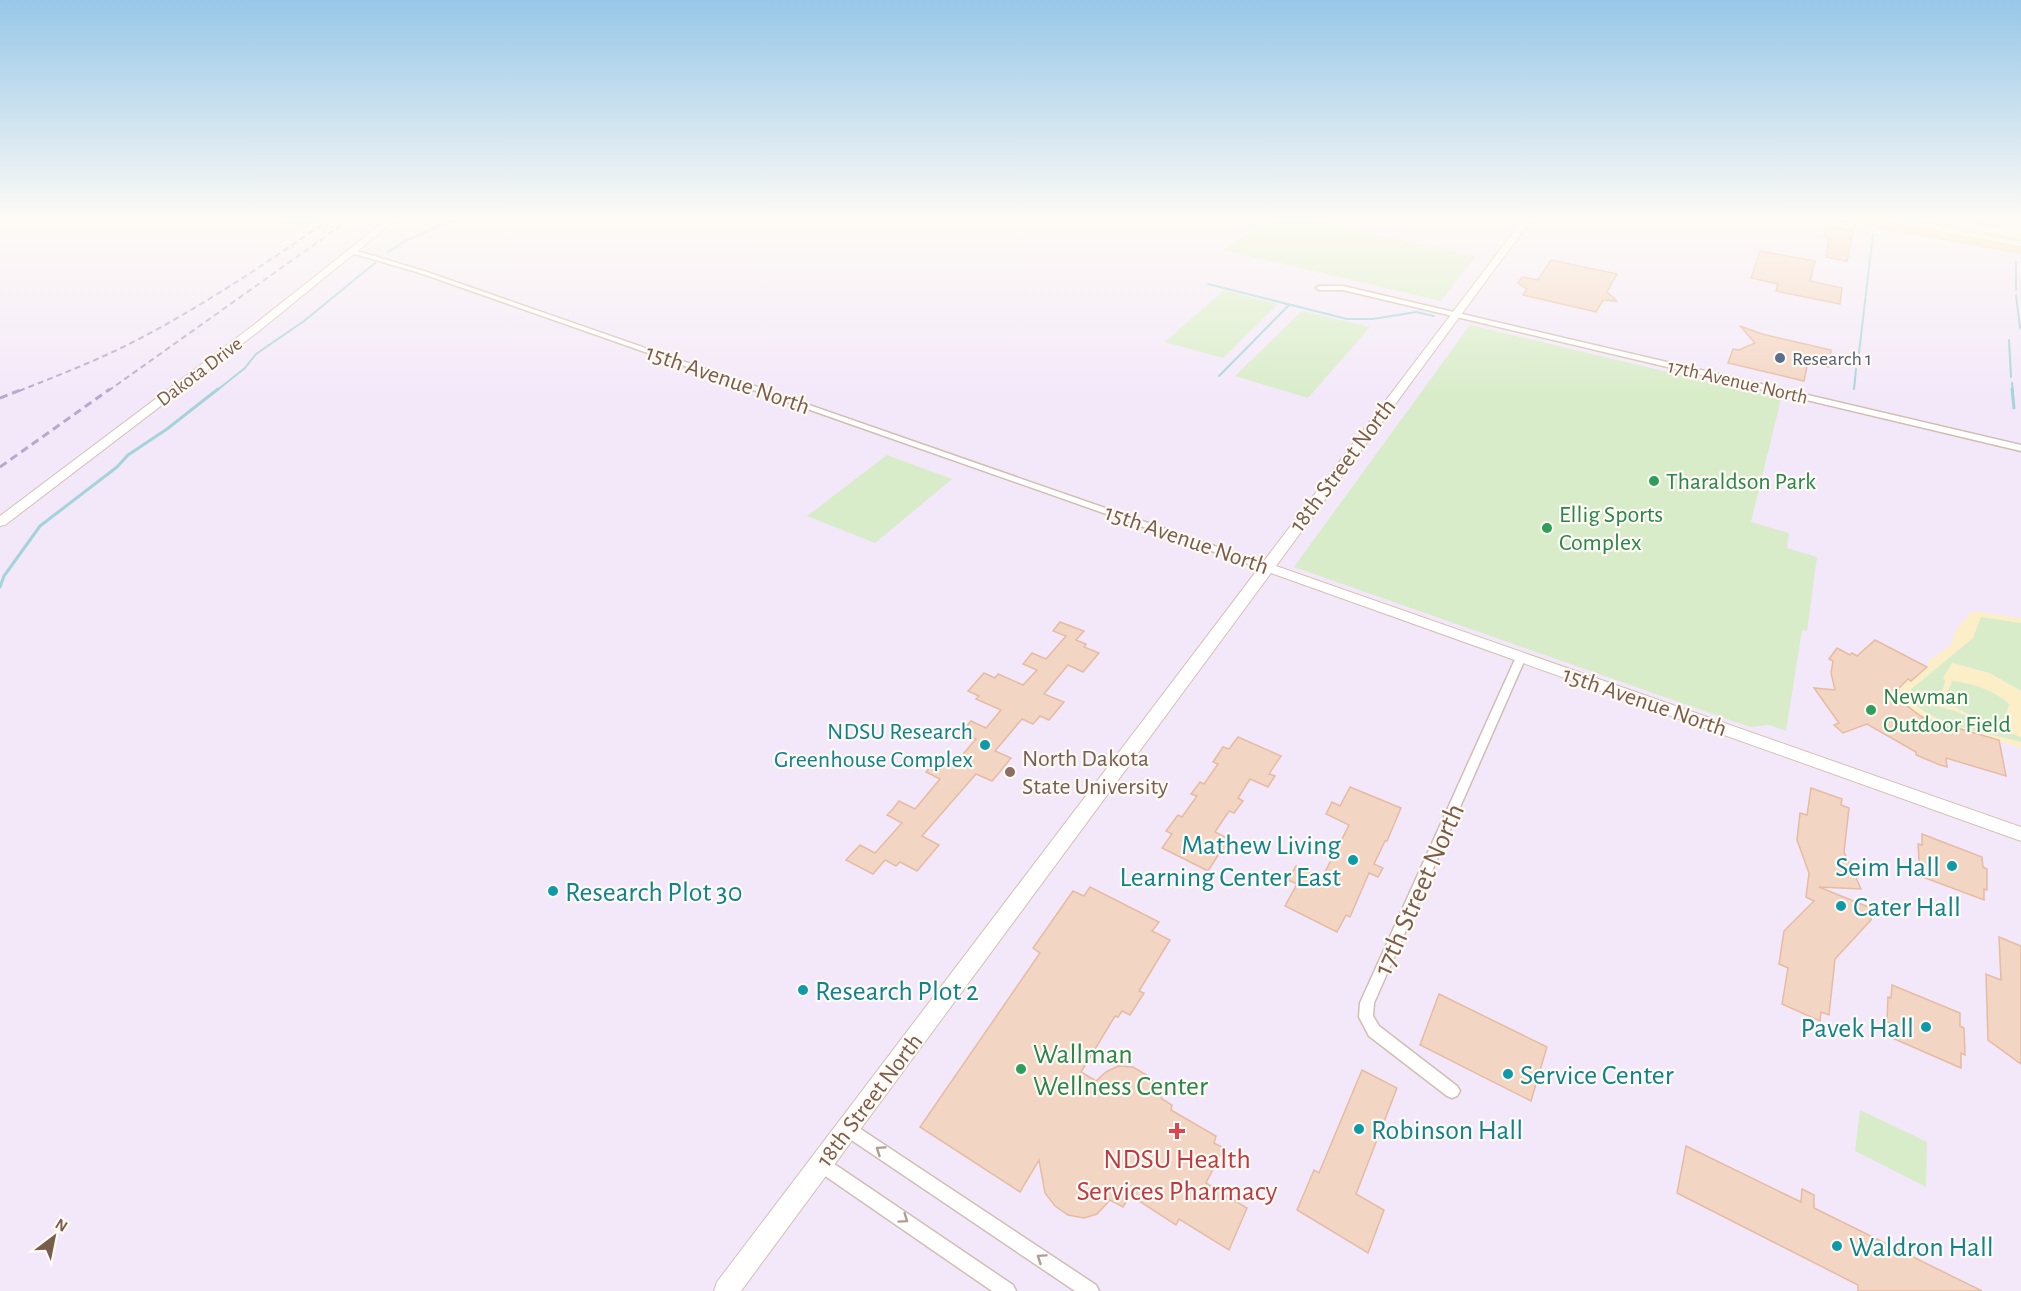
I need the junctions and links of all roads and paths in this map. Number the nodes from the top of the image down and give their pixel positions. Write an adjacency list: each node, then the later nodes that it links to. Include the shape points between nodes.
1 (318, 277): 7 (street, Dakota Drive)
2 (437, 277): 8 (street, 15th Avenue North)
3 (1484, 277): 5 (street, 18th Street North)
4 (1319, 288): 5 (street, 17th Avenue North, via 1343,288)
5 (1456, 314): 6 (street, 17th Avenue North); 8 (street, 18th Street North)
6 (2021, 448)
7 (0, 522)
8 (1266, 567): 9 (street, 15th Avenue North); 12 (street, 18th Street North)
9 (1521, 657): 10 (street, 15th Avenue North); 11 (street, 17th Street North, via 1367,1003 1366,1017 1374,1031)
10 (2021, 834)
11 (1452, 1090)
12 (847, 1128): 13 (street, 18th Street North); 16 (street, one-way to 12)
13 (821, 1163): 14 (street, 18th Street North); 15 (street, one-way to 15)
14 (726, 1291)
15 (1007, 1291)
16 (1090, 1291)

